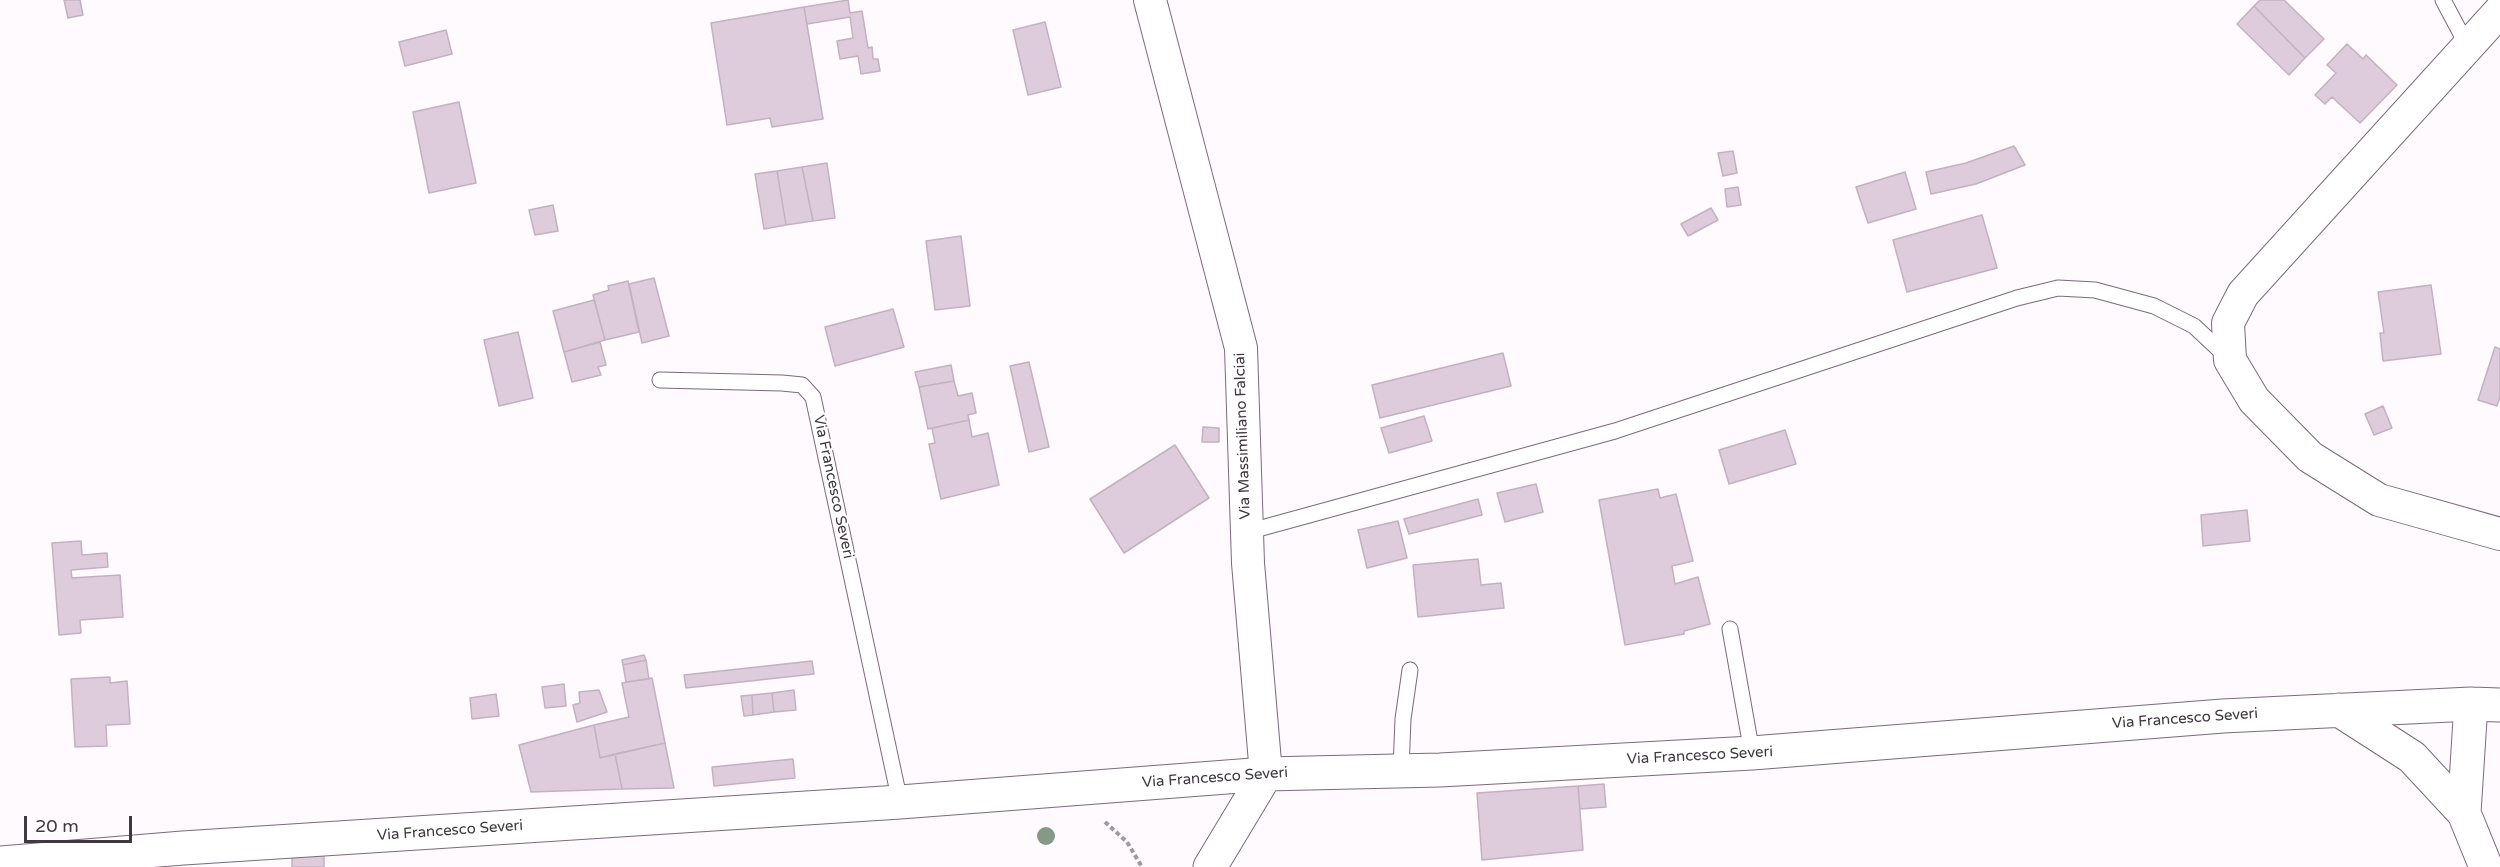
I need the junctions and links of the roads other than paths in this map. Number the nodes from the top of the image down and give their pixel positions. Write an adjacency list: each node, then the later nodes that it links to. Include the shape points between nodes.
1 (1150, 0): 7 (street, Via Massimiliano Falciai, via 1241,348)
2 (2443, 0): 4 (lane)
3 (2500, 11): 4 (street)
4 (2468, 47): 5 (street, via 2243,294 2228,323)
5 (2230, 360): 7 (lane, via 2194,326 2154,306 2095,290 2058,288 1615,431); 8 (street, via 2254,400 2310,457 2379,500)
6 (660, 380): 16 (lane, Via Francesco Severi, via 782,382 802,385 813,397)
7 (1247, 532): 15 (street, Via Massimiliano Falciai)
8 (2500, 534)
9 (1730, 629): 13 (lane)
10 (1410, 670): 14 (lane)
11 (2486, 704): 12 (street, Via Francesco Severi); 17 (street)
12 (2339, 711): 13 (street, Via Francesco Severi, via 2223,716); 17 (street, via 2412,757)
13 (1752, 753): 14 (street, Via Francesco Severi)
14 (1401, 770): 15 (street, Via Francesco Severi)
15 (1266, 774): 16 (street, Via Francesco Severi); 21 (street)
16 (900, 802): 19 (street, Via Francesco Severi)
17 (2464, 813): 22 (street)
18 (2500, 850): 23 (street)
19 (183, 857): 20 (street, Via Francesco Severi)
20 (0, 862)
21 (1210, 867)
22 (2486, 867)
23 (2492, 867)

